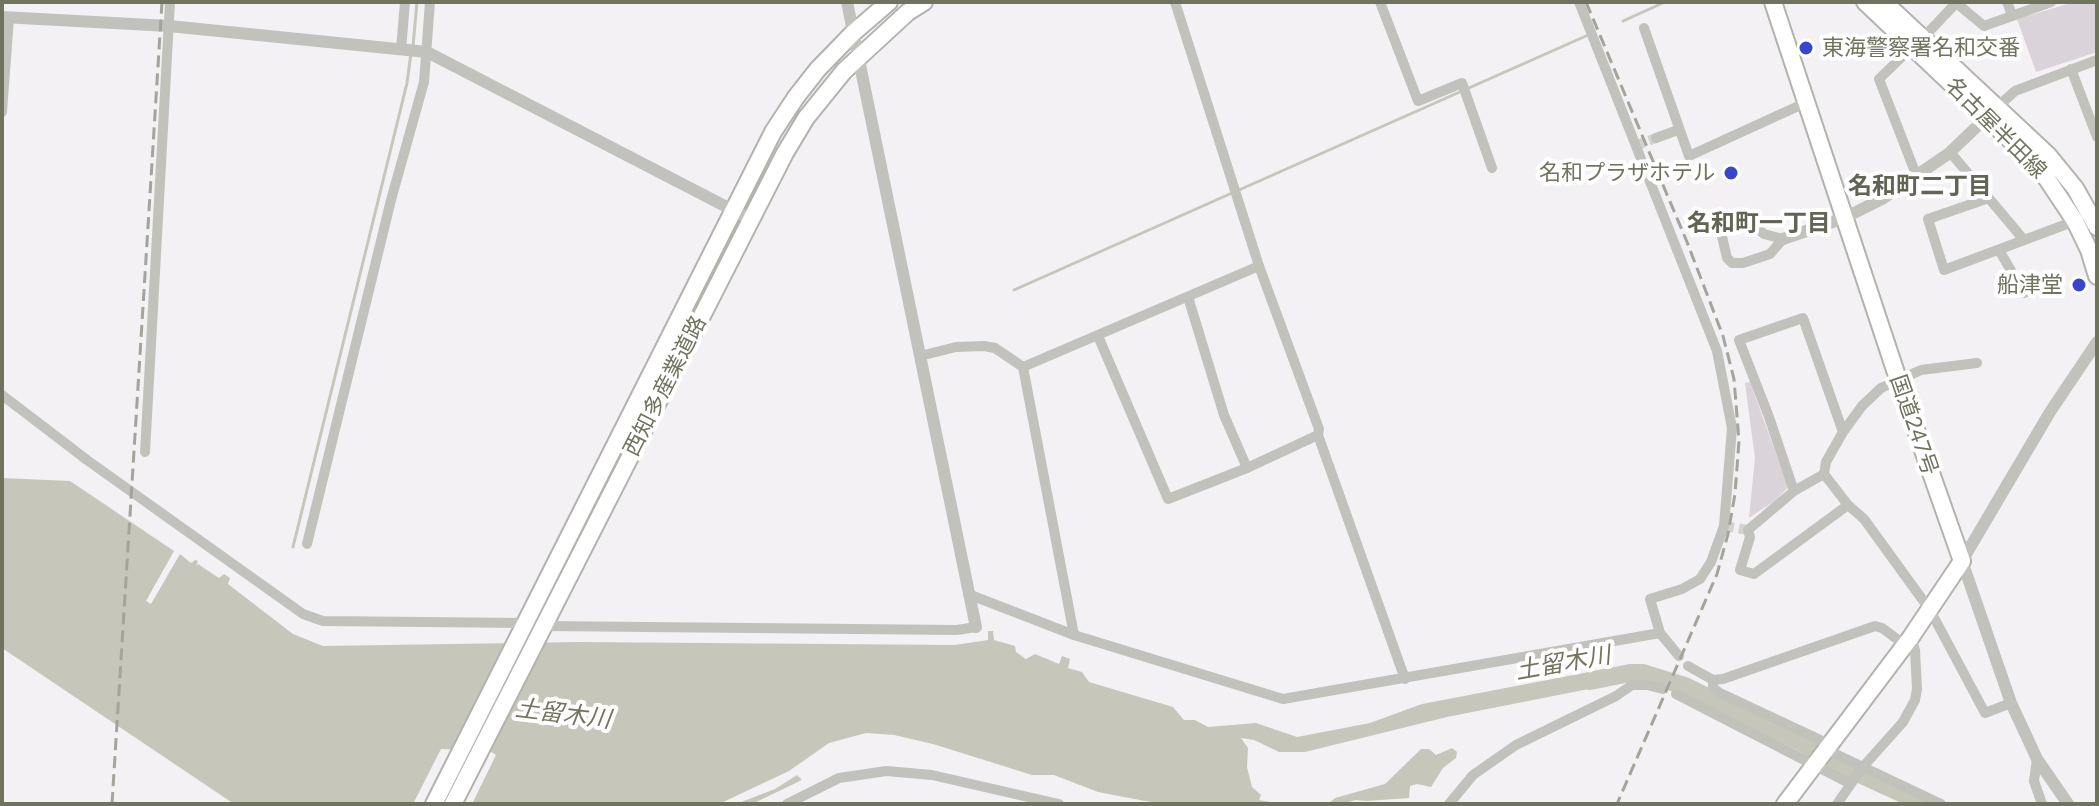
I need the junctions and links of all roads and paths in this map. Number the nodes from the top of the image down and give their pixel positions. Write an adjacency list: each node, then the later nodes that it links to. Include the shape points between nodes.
1 (170, 2): 18 (street)
2 (405, 2): 22 (street)
3 (430, 2): 23 (street)
4 (847, 2): 20 (street)
5 (889, 2): 20 (main road, 西知多産業道路)
6 (924, 2): 24 (main road, 西知多産業道路)
7 (1175, 2): 46 (street)
8 (1380, 2): 35 (street, via 1418,101 1462,83)
9 (1579, 2): 71 (street, via 1717,351 1732,428 1724,526 1700,579 1650,599)
10 (1773, 2): 27 (main road, 国道247号)
11 (1865, 2): 21 (main road, 名古屋半田線)
12 (1884, 2): 21 (main road, 名古屋半田線)
13 (1955, 2): 16 (street, via 1984,26); 21 (street)
14 (2007, 2): 16 (street)
15 (2051, 2): 16 (street)
16 (2012, 15)
17 (6, 17): 18 (street); 28 (street)
18 (169, 26): 22 (street); 59 (street)
19 (1644, 28): 31 (street)
20 (853, 33): 24 (street); 38 (main road, 西知多産業道路, via 796,97)
21 (1918, 42): 29 (main road, 名古屋半田線); 36 (street, via 1879,79)
22 (401, 50): 23 (street)
23 (427, 52): 38 (street); 64 (street, via 424,82)
24 (858, 56): 40 (main road, 西知多産業道路, via 806,118); 52 (street)
25 (2097, 60): 26 (street)
26 (2071, 69): 29 (street, via 2015,91); 30 (street)
27 (1805, 103): 31 (street, via 1689,156); 39 (main road, 国道247号)
28 (2, 112)
29 (1992, 112): 34 (street); 41 (main road, 名古屋半田線, via 2039,167); 42 (main road, 名古屋半田線, via 2064,173)
30 (2094, 122): 32 (street)
31 (1678, 130): 33 (street)
32 (2097, 137)
33 (1656, 138)
34 (1950, 152): 36 (street); 37 (street)
35 (1492, 168)
36 (1917, 177): 39 (street)
37 (1989, 198): 44 (street); 45 (street, via 1928,219 1944,270)
38 (732, 210): 40 (street); 68 (main road, 西知多産業道路)
39 (1844, 218): 43 (street); 55 (main road, 国道247号)
40 (750, 219): 70 (main road, 西知多産業道路)
41 (2075, 221): 44 (street); 47 (main road, 名古屋半田線)
42 (2097, 227)
43 (1783, 239): 43 (street, via 1770,254 1732,263 1721,232 1734,220 1743,220)
44 (2024, 240): 45 (street)
45 (1999, 250): 48 (street, via 2024,293)
46 (1259, 266): 49 (street); 58 (street)
47 (2097, 276)
48 (2058, 283)
49 (1188, 297): 50 (street); 60 (street, via 1224,415)
50 (1098, 336): 54 (street); 60 (street, via 1168,499)
51 (2097, 342): 65 (street)
52 (920, 356): 54 (street, via 984,346); 66 (street)
53 (1977, 363): 55 (street, via 1921,370)
54 (1023, 367): 72 (street)
55 (1898, 379): 57 (street, via 1862,406); 65 (main road, 国道247号)
56 (2, 395): 68 (street, via 303,614 323,621)
57 (1843, 432): 61 (street); 62 (street, via 1803,318 1739,340)
58 (1318, 435): 60 (street); 76 (street)
59 (145, 452)
60 (1247, 468)
61 (1824, 474): 62 (street); 63 (street)
62 (1794, 491): 63 (street, via 1748,530 1740,570 1754,574)
63 (1848, 505): 67 (street)
64 (307, 544)
65 (1962, 561): 67 (main road); 80 (street)
66 (968, 594): 69 (street); 72 (street)
67 (1930, 610): 73 (main road); 80 (street, via 1985,713)
68 (523, 627): 85 (main road, 西知多産業道路)
69 (976, 627): 70 (street)
70 (542, 629): 86 (main road, 西知多産業道路)
71 (1660, 633): 74 (street); 76 (street)
72 (1074, 635): 76 (street, via 1283,699)
73 (1908, 641): 77 (street, via 1875,626); 81 (main road); 83 (street, via 1915,650 1915,700 1903,722)
74 (1679, 656)
75 (1688, 666): 77 (street)
76 (1405, 679)
77 (1713, 680): 81 (street, via 1720,693)
78 (1663, 689): 89 (street, via 1632,685 1516,745 1473,775)
79 (1676, 694): 81 (street)
80 (2011, 703): 82 (street)
81 (1822, 755): 83 (street); 84 (street); 90 (main road)
82 (2037, 759): 93 (street, via 2034,781); 94 (street)
83 (1862, 768): 84 (street); 92 (street)
84 (1852, 783): 91 (street)
85 (434, 804)
86 (453, 804)
87 (787, 804): 88 (street, via 839,778 886,771 932,775)
88 (1059, 804)
89 (1449, 804)
90 (1785, 804)
91 (1837, 804)
92 (1941, 804)
93 (2042, 804)
94 (2068, 804)

